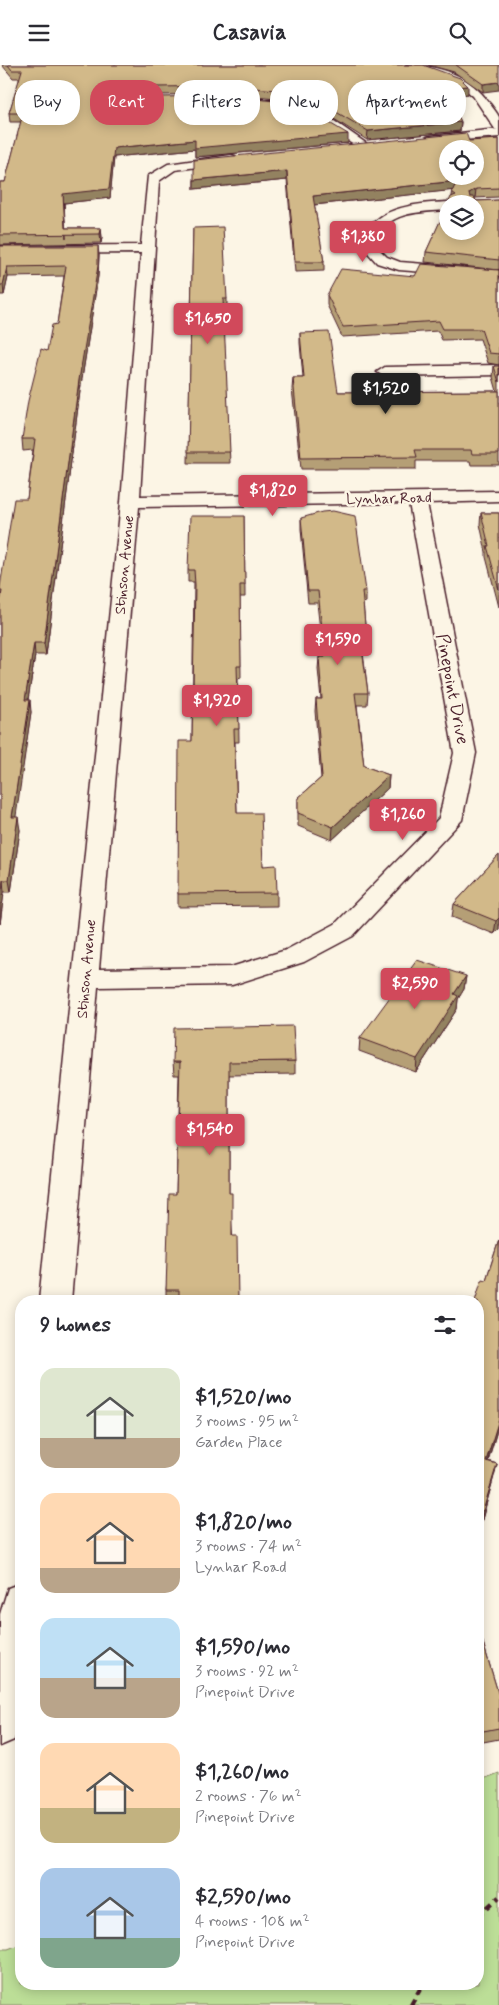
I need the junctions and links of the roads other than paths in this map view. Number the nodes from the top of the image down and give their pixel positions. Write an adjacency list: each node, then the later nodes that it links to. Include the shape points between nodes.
1 (411, 65): 3 (street, via 464,83 477,94)
2 (260, 103): 6 (street, via 300,108 368,145)
3 (499, 127)
4 (499, 133): 5 (street)
5 (422, 140)
6 (344, 148)
7 (248, 157): 9 (street, Stinson Avenue, via 172,167 153,179)
8 (439, 207): 11 (street, via 385,218 368,236 368,245 387,263)
9 (146, 249): 10 (street); 16 (street, Stinson Avenue)
10 (0, 250)
11 (499, 274)
12 (499, 370): 13 (street)
13 (385, 372)
14 (499, 496): 15 (street, Lynhar Road)
15 (417, 498): 16 (street, Lynhar Road); 17 (street, Pinepoint Drive, via 465,753 450,820 344,930 295,957 232,976)
16 (130, 503): 17 (street, Stinson Avenue)
17 (85, 978): 18 (street, Stinson Avenue)
18 (56, 1295)
19 (15, 1636): 20 (street)
20 (0, 1726)

